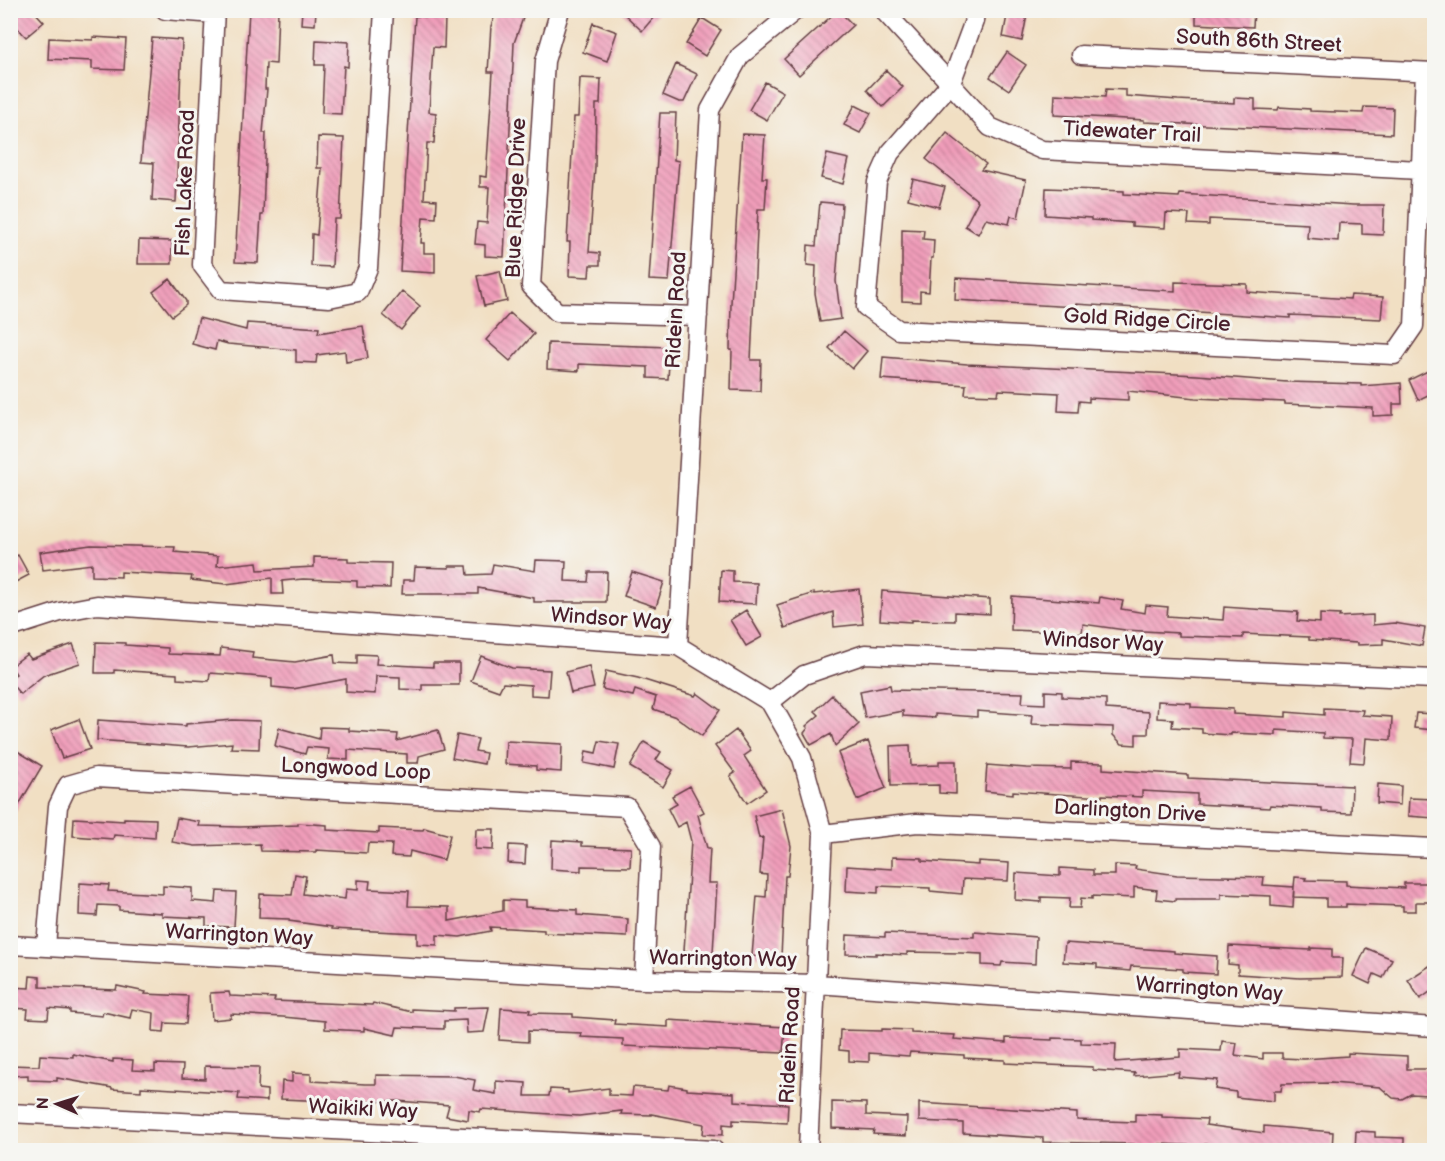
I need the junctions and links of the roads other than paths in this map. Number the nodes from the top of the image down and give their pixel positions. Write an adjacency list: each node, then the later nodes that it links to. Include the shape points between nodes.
1 (165, 10): 7 (street)
2 (384, 10): 7 (street, Fish Lake Road, via 368,268 358,292 329,298 221,290 202,265)
3 (560, 10): 12 (street, Blue Ridge Drive, via 545,61 531,286 557,312)
4 (796, 10): 12 (street, Ridein Road, via 740,56 710,110)
5 (883, 10): 10 (street, Tidewater Trail)
6 (975, 10): 10 (street)
7 (215, 12)
8 (1081, 55): 9 (street, South 86th Street)
9 (1430, 72): 11 (street, Gold Ridge Circle)
10 (951, 83): 11 (street, Tidewater Trail, via 990,127 1042,150); 11 (street, Gold Ridge Circle, via 890,153 877,182 866,308 899,330 1394,355 1413,327)
11 (1427, 172)
12 (698, 316): 14 (street, Ridein Road)
13 (10, 628): 14 (street, Windsor Way, via 97,605)
14 (678, 646): 16 (street, Windsor Way)
15 (1434, 679): 16 (street, Windsor Way, via 865,654 804,675)
16 (770, 702): 17 (street, Ridein Road, via 802,758)
17 (823, 834): 18 (street, Darlington Drive, via 916,823); 22 (street, Ridein Road)
18 (1434, 848)
19 (10, 945): 20 (street, Warrington Way)
20 (46, 946): 21 (street, Warrington Way); 21 (street, Longwood Loop, via 58,806 68,785 96,777 627,807 651,847)
21 (644, 980): 22 (street, Warrington Way)
22 (816, 984): 23 (street, Warrington Way); 26 (street, Ridein Road)
23 (1434, 1027)
24 (10, 1113): 25 (street, Waikiki Way)
25 (714, 1150)
26 (808, 1150)

